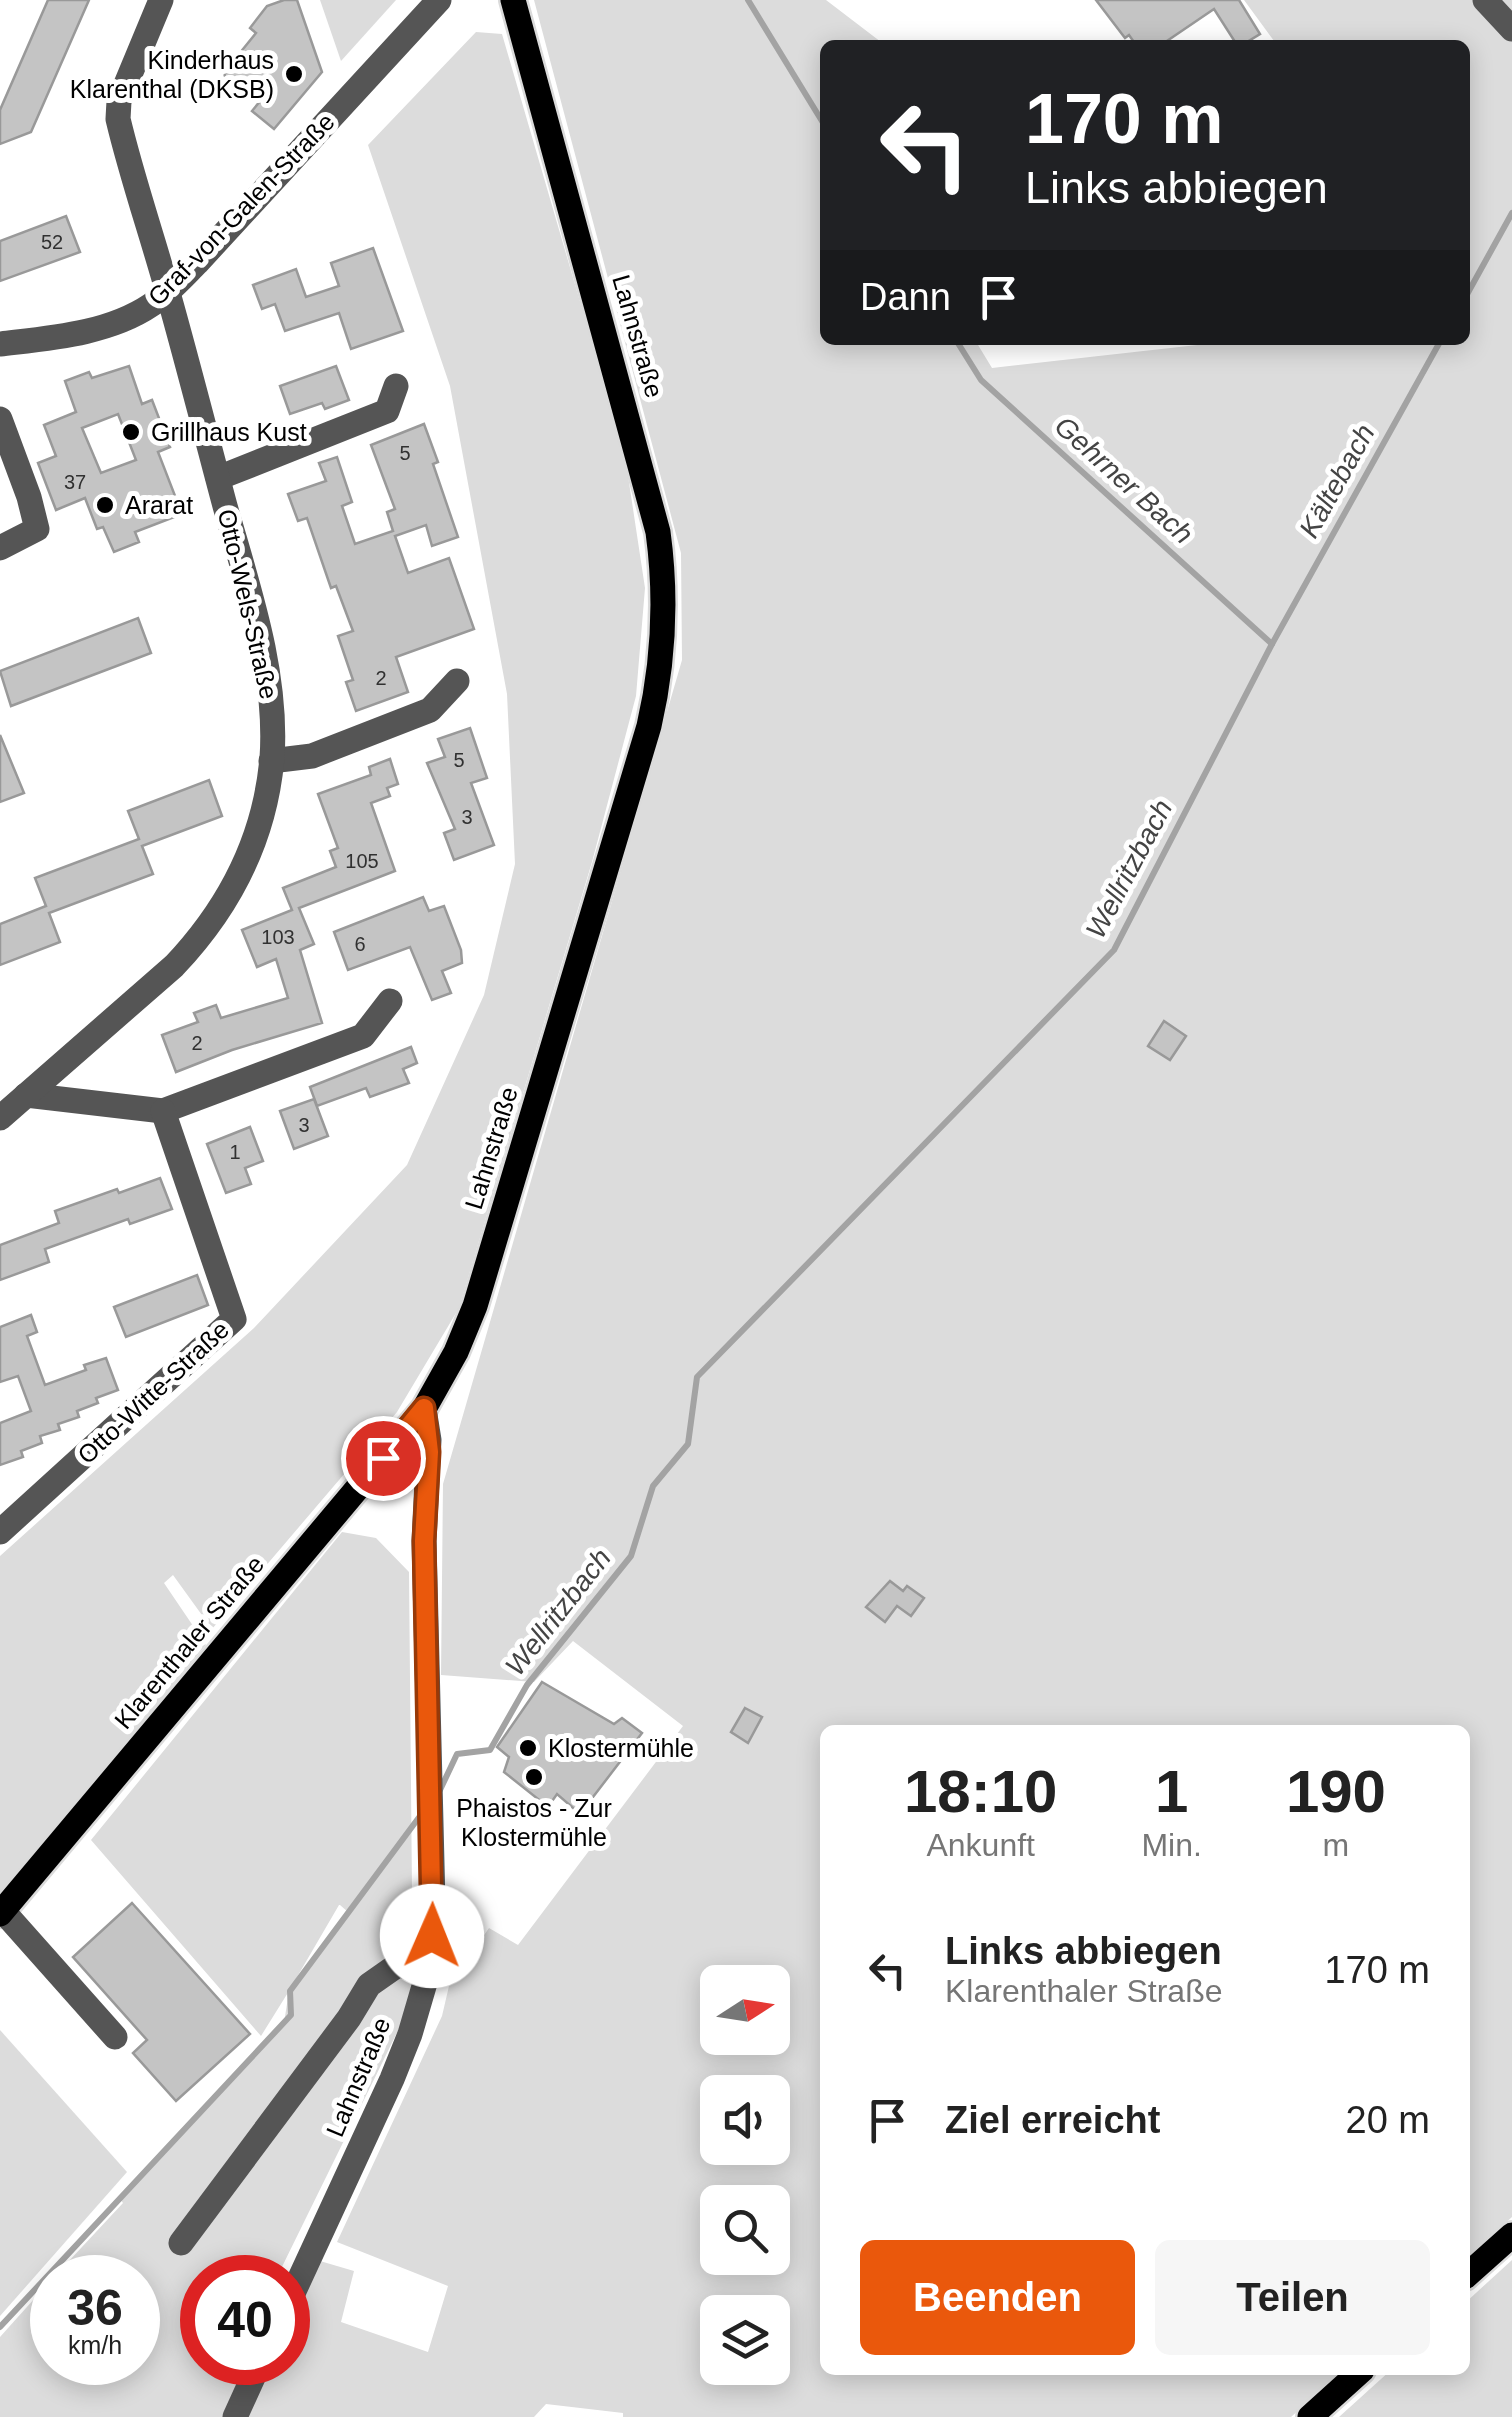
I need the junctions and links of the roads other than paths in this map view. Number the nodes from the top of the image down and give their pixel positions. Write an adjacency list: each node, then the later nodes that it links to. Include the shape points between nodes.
1 (161, 0): 4 (street, Otto-Wels-Straße, via 117,109)
2 (440, 0): 4 (street, Graf-von-Galen-Straße)
3 (514, 0): 16 (main road, Lahnstraße, via 650,496 662,557 664,637 649,726 475,1306)
4 (168, 292): 5 (street, Graf-von-Galen-Straße, via 139,313 94,329); 8 (street, Otto-Wels-Straße)
5 (0, 344)
6 (396, 386): 8 (street, via 388,411)
7 (0, 419): 9 (street, via 37,528)
8 (218, 478): 11 (street, Otto-Wels-Straße, via 269,682)
9 (0, 548)
10 (457, 681): 11 (street, via 430,710 312,756)
11 (272, 762): 13 (street, Otto-Wels-Straße, via 253,844 214,920 174,966)
12 (390, 1000): 14 (street, via 362,1036)
13 (26, 1095): 14 (street); 15 (street, Otto-Wels-Straße)
14 (163, 1110): 17 (street, Otto-Witte-Straße, via 234,1319)
15 (0, 1118)
16 (424, 1408): 18 (main road, Klarenthaler Straße); 19 (street, Lahnstraße, via 432,1904)
17 (0, 1532)
18 (1, 1912): 20 (street)
19 (427, 1976): 21 (street, via 399,1964 369,1985); 23 (street, Lahnstraße, via 392,2079)
20 (115, 2037)
21 (181, 2243)
22 (1506, 2247): 24 (main road)
23 (310, 2256)
24 (1470, 2273)
25 (1356, 2375): 28 (main road)
26 (250, 2385): 27 (street)
27 (235, 2417)
28 (1310, 2417)

